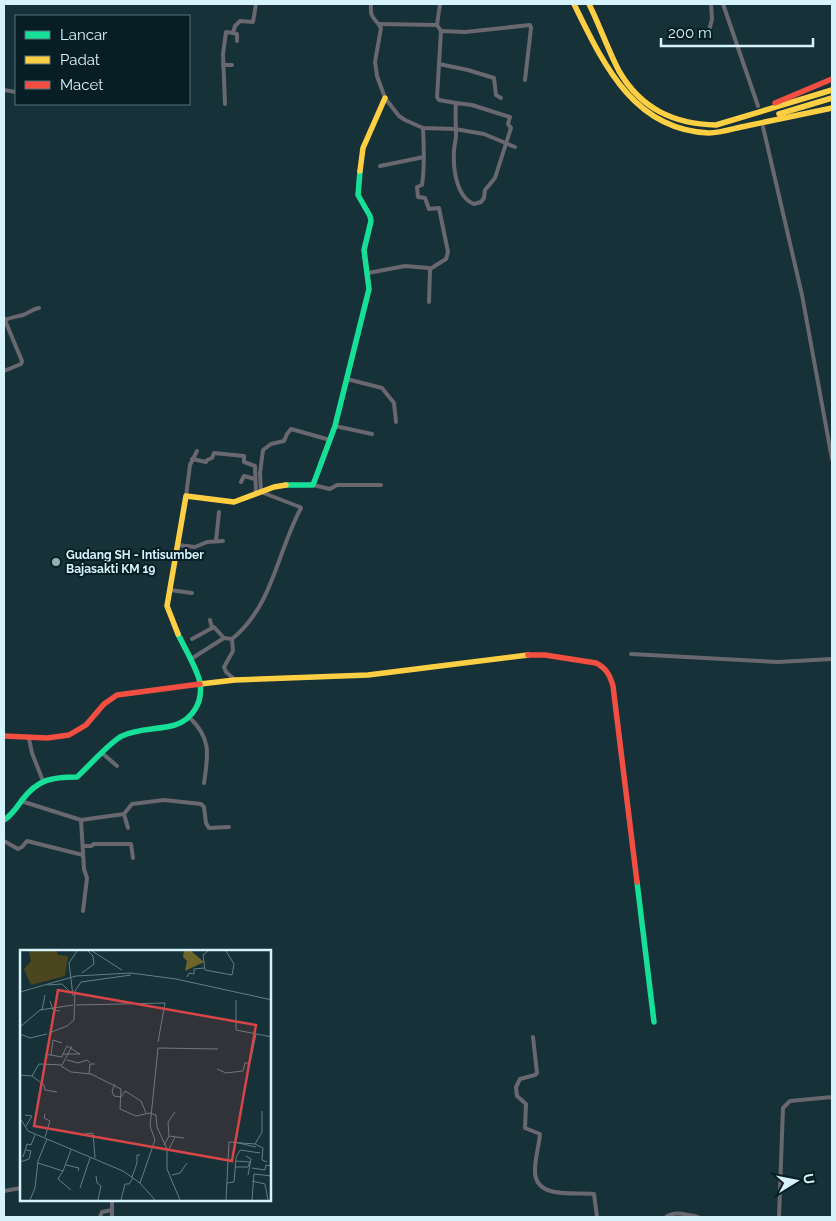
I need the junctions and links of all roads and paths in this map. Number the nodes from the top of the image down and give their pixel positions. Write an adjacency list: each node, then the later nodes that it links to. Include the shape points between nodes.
1 (256, 4): 11 (street, via 253,22 238,22)
2 (371, 4): 8 (street, via 371,14)
3 (440, 4): 9 (street)
4 (574, 4): 30 (main road, via 603,63 642,110 674,127 692,132 710,133)
5 (589, 4): 27 (main road, via 620,73 648,105 676,121 690,124)
6 (711, 4): 12 (street)
7 (722, 4): 25 (street)
8 (379, 24): 9 (street); 20 (street, via 381,35 375,62)
9 (437, 25): 10 (street)
10 (442, 31): 14 (street); 18 (street, via 465,32 530,25)
11 (233, 33): 13 (street, via 237,34); 15 (street, via 226,32)
12 (708, 35)
13 (237, 41)
14 (439, 64): 21 (street, via 494,78 496,95); 23 (street, via 437,97)
15 (223, 65): 16 (street); 24 (street)
16 (232, 65)
17 (832, 79): 27 (main road)
18 (525, 80)
19 (832, 90): 27 (main road)
20 (385, 98): 29 (street, via 405,120); 37 (main road, via 363,148 360,169 358,195 371,222 364,250)
21 (501, 98)
22 (832, 98): 30 (main road)
23 (456, 103): 31 (street); 32 (street, via 510,117)
24 (225, 104)
25 (758, 106)
26 (832, 108): 30 (main road)
27 (734, 121)
28 (763, 127): 49 (street, via 802,295)
29 (423, 128): 31 (street); 34 (street)
30 (736, 128)
31 (455, 129): 32 (street, via 484,134); 32 (street, via 458,179 462,195 472,204 484,198)
32 (507, 144): 33 (street)
33 (515, 147)
34 (424, 157): 35 (street); 36 (street, via 418,197 425,198 428,208 439,208 448,252 446,259)
35 (380, 166)
36 (430, 269): 37 (street, via 405,266); 38 (street)
37 (368, 273): 42 (main road, via 369,289)
38 (429, 302)
39 (39, 308): 40 (street)
40 (4, 319): 41 (street, via 22,361)
41 (4, 371)
42 (348, 379): 43 (street, via 382,388 394,403); 44 (main road)
43 (396, 422)
44 (335, 426): 45 (street); 46 (main road)
45 (372, 434)
46 (330, 440): 52 (main road); 54 (street, via 291,429 284,441 266,446 261,454)
47 (197, 451): 48 (street)
48 (192, 459): 50 (street, via 206,462 214,453 243,456 244,462 255,466); 55 (street)
49 (832, 459)
50 (255, 479): 51 (street, via 244,476); 54 (street)
51 (242, 482)
52 (313, 484): 53 (street, via 330,489 337,485); 54 (main road, via 278,486)
53 (381, 485)
54 (259, 493): 55 (main road, via 234,502); 66 (street, via 301,508 265,597 256,613)
55 (186, 496): 59 (main road)
56 (219, 512): 57 (street)
57 (216, 541): 58 (street); 59 (street, via 195,547)
58 (223, 541)
59 (178, 545): 60 (main road)
60 (170, 590): 61 (street); 68 (main road, via 167,603 170,615)
61 (192, 593)
62 (210, 620): 63 (street)
63 (212, 628): 64 (street); 65 (street)
64 (224, 638): 66 (street); 68 (street)
65 (192, 639)
66 (232, 639): 70 (street, via 233,651 224,667)
67 (631, 654): 69 (street, via 778,662)
68 (191, 659): 71 (main road)
69 (832, 660)
70 (235, 680): 71 (main road); 90 (main road, via 368,675 529,655 602,665 608,670 613,686)
71 (200, 684): 72 (main road, via 199,702); 74 (main road, via 117,695 77,732 48,739)
72 (190, 718): 75 (main road, via 175,725 124,735); 78 (street, via 201,729 208,751)
73 (4, 736): 74 (main road)
74 (29, 739): 77 (street)
75 (102, 753): 76 (street); 77 (main road, via 77,778 56,777)
76 (117, 766)
77 (43, 781): 79 (main road)
78 (204, 783)
79 (21, 801): 81 (main road); 82 (street)
80 (124, 814): 82 (street); 83 (street, via 131,804 164,800 201,804 209,828); 84 (street)
81 (4, 820)
82 (81, 820): 86 (street)
83 (229, 827)
84 (128, 828)
85 (4, 842): 87 (street, via 18,849 28,842)
86 (83, 846): 87 (street); 88 (street, via 131,844)
87 (83, 855): 89 (street, via 87,878)
88 (133, 858)
89 (82, 911)
90 (654, 1022)
91 (533, 1037): 99 (street, via 537,1073 520,1079 516,1087 517,1096 526,1104 525,1128 540,1134 535,1175 547,1191 594,1194)
92 (832, 1097): 102 (street, via 790,1101 783,1108)
93 (20, 1188): 94 (street)
94 (4, 1191)
95 (112, 1201): 96 (street)
96 (112, 1210): 97 (street, via 102,1212); 98 (street)
97 (100, 1217)
98 (112, 1217)
99 (597, 1217)
100 (666, 1217): 101 (street, via 676,1213)
101 (698, 1217)
102 (779, 1217)

